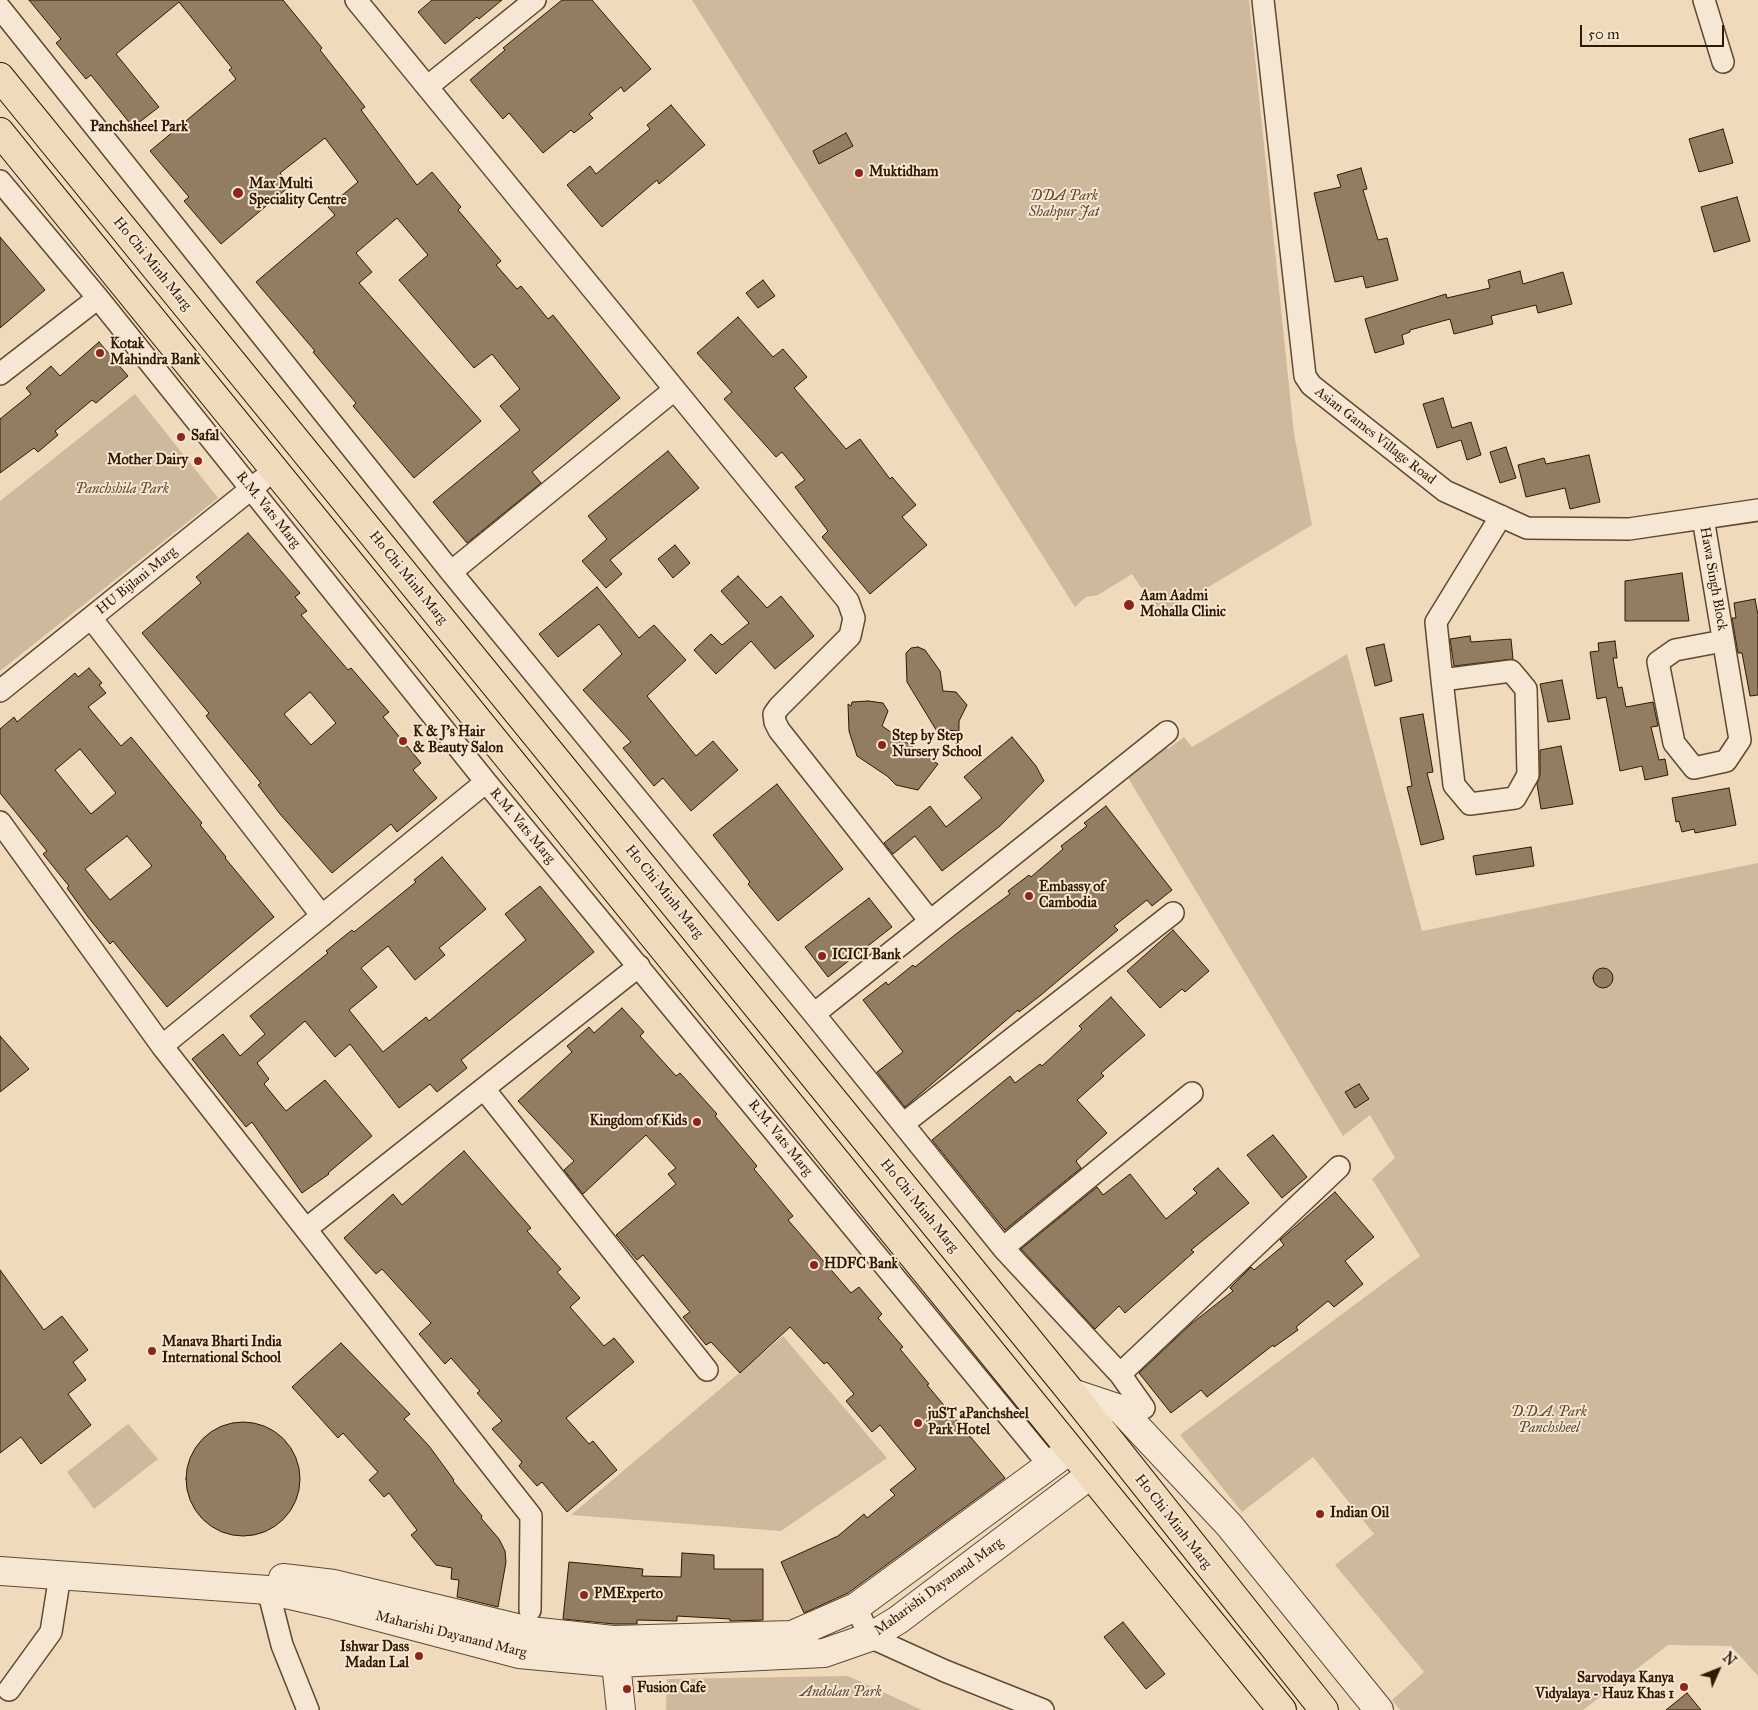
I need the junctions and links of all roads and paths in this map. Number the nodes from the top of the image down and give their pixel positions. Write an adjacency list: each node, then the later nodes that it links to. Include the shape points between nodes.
1 (356, 0): 8 (street)
2 (535, 0): 8 (street)
3 (1263, 0): 17 (street, Asian Games Village Road, via 1305,376 1319,393 1445,491)
4 (1704, 0): 6 (street)
5 (0, 8): 19 (street)
6 (1723, 62)
7 (0, 77): 41 (main road, Ho Chi Minh Marg)
8 (427, 87): 13 (street)
9 (0, 132): 14 (main road)
10 (0, 181): 11 (street, R.M. Vats Marg)
11 (98, 298): 12 (street); 15 (street, R.M. Vats Marg)
12 (0, 374)
13 (674, 390): 19 (street); 29 (street, via 848,601 854,618 850,636 779,707 774,714 775,722)
14 (274, 470): 15 (street, HU Bijlani Marg); 43 (main road)
15 (252, 489): 20 (street, HU Bijlani Marg); 25 (street, R.M. Vats Marg)
16 (1758, 510): 18 (street, Asian Games Village Road)
17 (1501, 516): 18 (street, Asian Games Village Road, via 1528,528 1629,528); 22 (street, via 1436,622)
18 (1703, 518): 21 (street, Hawa Singh Block)
19 (450, 572): 31 (street)
20 (91, 618): 23 (street, HU Bijlani Marg); 28 (street)
21 (1723, 641): 21 (street, Hawa Singh Block, via 1740,740 1726,761 1694,768 1674,743 1658,662 1674,650)
22 (1442, 680): 22 (street, via 1454,785 1470,804 1515,798 1528,775 1526,689 1511,672)
23 (0, 691)
24 (1167, 732): 29 (street)
25 (486, 782): 28 (street); 30 (street, R.M. Vats Marg)
26 (0, 822): 32 (street)
27 (1172, 913): 35 (street)
28 (322, 916): 32 (street)
29 (930, 920): 31 (street)
30 (639, 966): 33 (street); 43 (street, R.M. Vats Marg)
31 (814, 1014): 35 (street)
32 (162, 1046): 37 (street)
33 (484, 1089): 37 (street); 39 (street)
34 (1192, 1094): 38 (street)
35 (903, 1124): 38 (street)
36 (1339, 1167): 40 (street)
37 (306, 1229): 55 (street, via 531,1516)
38 (1003, 1248): 40 (street)
39 (707, 1370)
40 (1120, 1374): 42 (street)
41 (1072, 1393): 63 (main road, Ho Chi Minh Marg); 64 (street, via 1120,1409 1229,1526)
42 (1144, 1408)
43 (1060, 1458): 44 (main road); 45 (street, Maharishi Dayanand Marg)
44 (1090, 1475): 46 (street, Maharishi Dayanand Marg); 62 (main road)
45 (1015, 1492): 46 (street); 47 (street, Maharishi Dayanand Marg)
46 (1032, 1517): 49 (street, Maharishi Dayanand Marg)
47 (960, 1531): 49 (street); 54 (street, Maharishi Dayanand Marg)
48 (0, 1553): 53 (street, Maharishi Dayanand Marg, via 256,1575)
49 (980, 1558): 56 (street, Maharishi Dayanand Marg, via 898,1620)
50 (0, 1572): 51 (street, Maharishi Dayanand Marg)
51 (60, 1575): 52 (street, Maharishi Dayanand Marg); 58 (street, via 51,1632)
52 (268, 1590): 53 (street, Maharishi Dayanand Marg); 59 (street, via 282,1645)
53 (332, 1594): 57 (street, Maharishi Dayanand Marg, via 519,1654)
54 (856, 1607): 56 (street); 57 (street, Maharishi Dayanand Marg, via 792,1635)
55 (530, 1610)
56 (870, 1637): 57 (street, Maharishi Dayanand Marg, via 824,1653); 61 (street)
57 (615, 1652): 60 (street)
58 (9, 1690)
59 (308, 1710)
60 (621, 1710)
61 (1043, 1710)
62 (1282, 1710)
63 (1324, 1710)
64 (1379, 1710)

